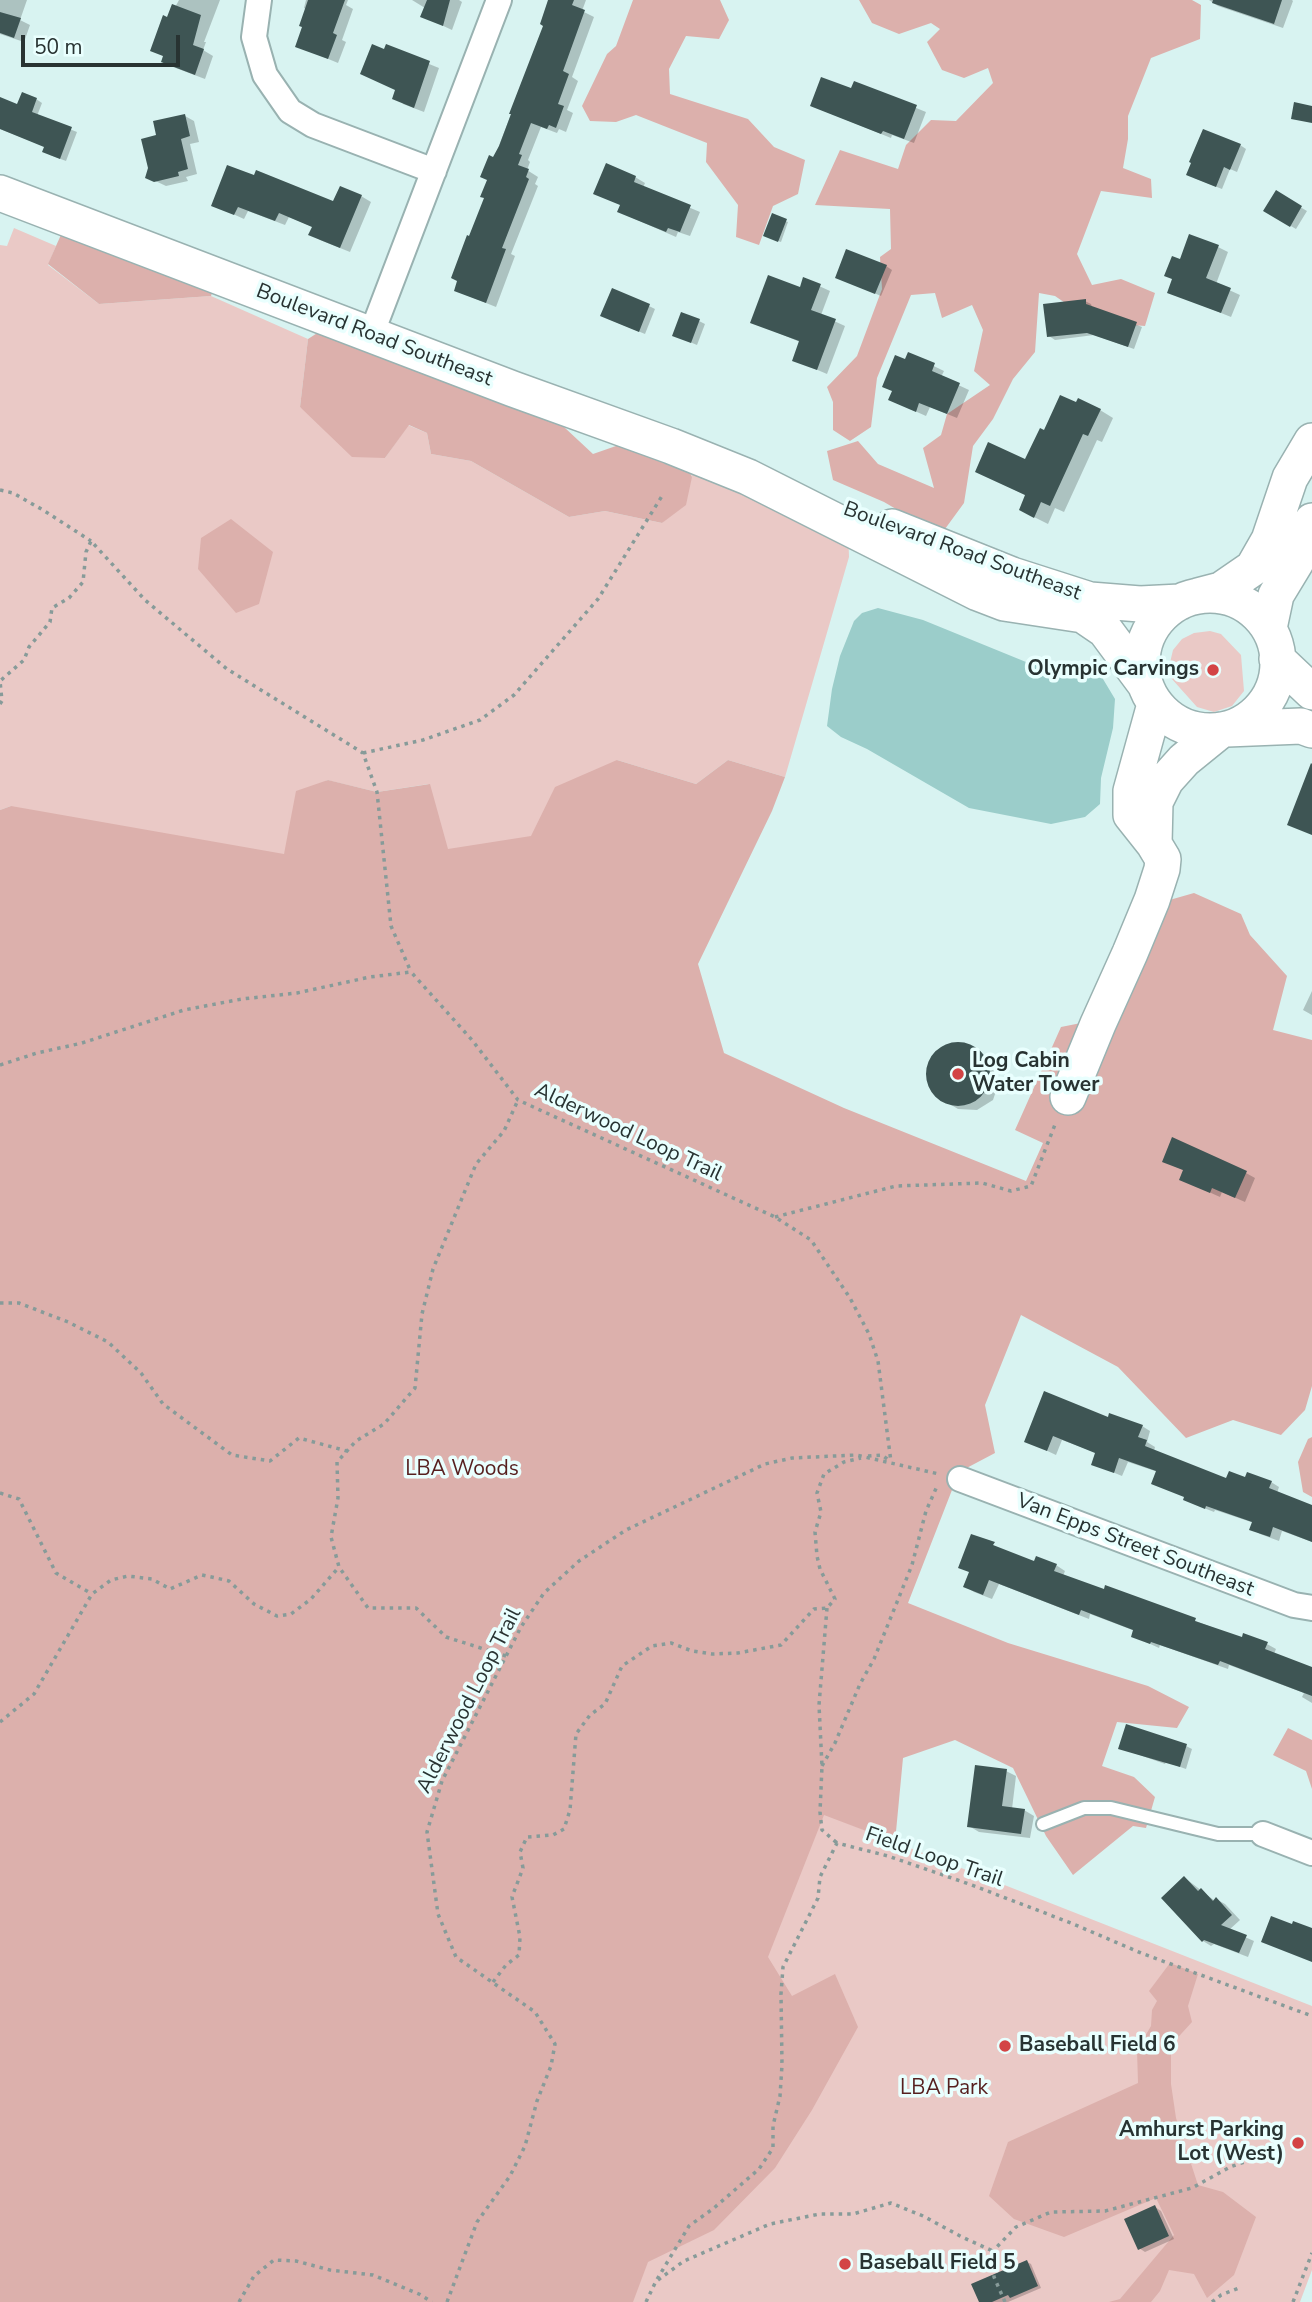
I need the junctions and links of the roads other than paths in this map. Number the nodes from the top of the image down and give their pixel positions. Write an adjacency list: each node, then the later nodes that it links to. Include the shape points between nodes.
1 (259, 0): 3 (street, via 254,37 265,75 290,111 313,125)
2 (499, 0): 3 (street)
3 (434, 171): 5 (street)
4 (0, 193): 5 (street, Boulevard Road Southeast)
5 (371, 335): 7 (street, Boulevard Road Southeast)
6 (1312, 441): 9 (street, via 1290,478 1269,540 1253,568 1222,590)
7 (748, 477): 9 (street, Boulevard Road Southeast, via 819,498 1012,575 1090,600 1140,604); 12 (street, Boulevard Road Southeast, via 978,593 1004,603 1083,615 1105,630)
8 (1312, 521): 10 (street, via 1296,562 1276,595)
9 (1186, 599): 10 (street, via 1213,595 1236,599 1255,611); 12 (street, via 1164,612 1144,645 1142,665)
10 (1273, 644): 11 (street); 13 (street, via 1278,668 1273,689 1247,720)
11 (1312, 692)
12 (1150, 694): 13 (street, via 1166,715 1180,724 1195,730); 15 (street, via 1131,791 1131,815)
13 (1224, 729): 14 (street, via 1301,726); 15 (street, via 1166,780 1154,802)
14 (1312, 730)
15 (1154, 844): 16 (street, via 1163,859 1152,900)
16 (1068, 1097)
17 (960, 1479): 18 (street, Van Epps Street Southeast)
18 (1312, 1608)
19 (1043, 1824): 20 (lane, via 1084,1808 1111,1808 1218,1834)
20 (1263, 1834): 21 (street)
21 (1312, 1853)

